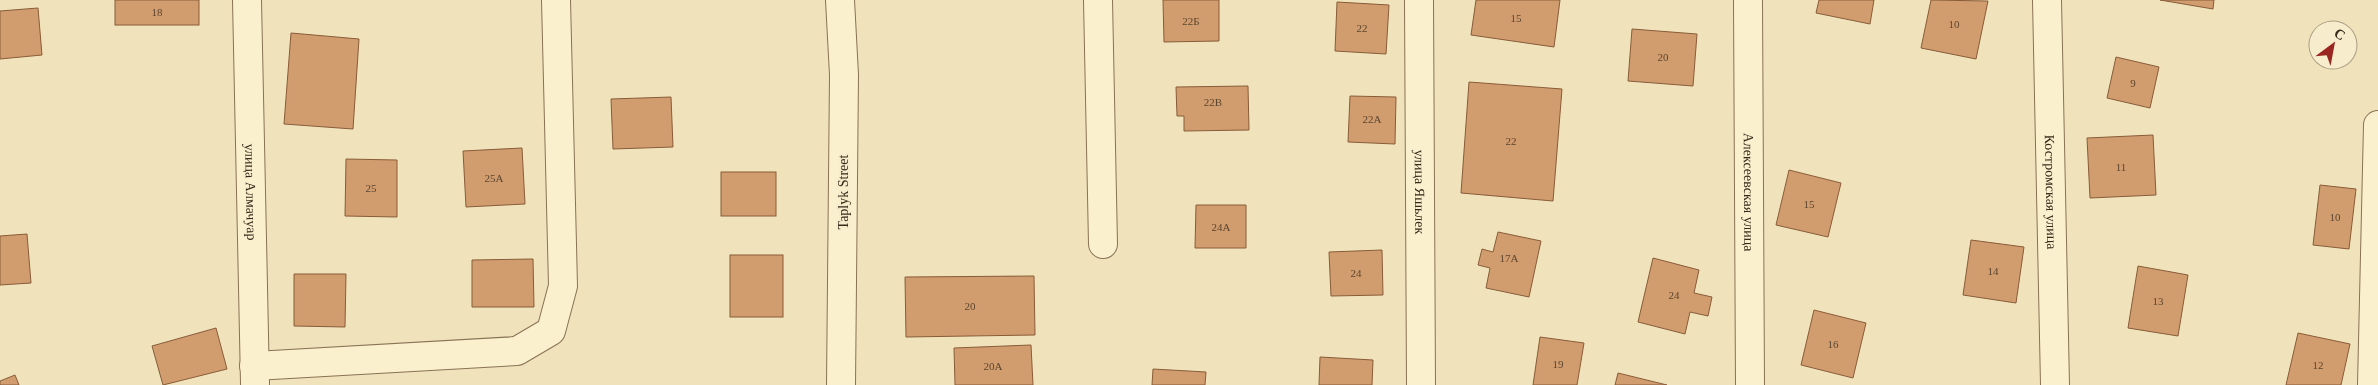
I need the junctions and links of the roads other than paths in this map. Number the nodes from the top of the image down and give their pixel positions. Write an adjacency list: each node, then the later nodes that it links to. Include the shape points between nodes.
1 (247, 0): 10 (street, улица Алмачуар)
2 (556, 0): 10 (street, via 563,286 551,331 517,351)
3 (840, 0): 11 (street, Taplyk Street, via 844,75)
4 (1098, 0): 9 (street)
5 (1419, 0): 12 (street, улица Яшьлек)
6 (1748, 0): 13 (street, Алексеевская улица)
7 (2048, 0): 14 (street, Костромская улица)
8 (2378, 125): 15 (street)
9 (1103, 244)
10 (254, 375)
11 (841, 385)
12 (1422, 385)
13 (1750, 385)
14 (2055, 385)
15 (2372, 385)

